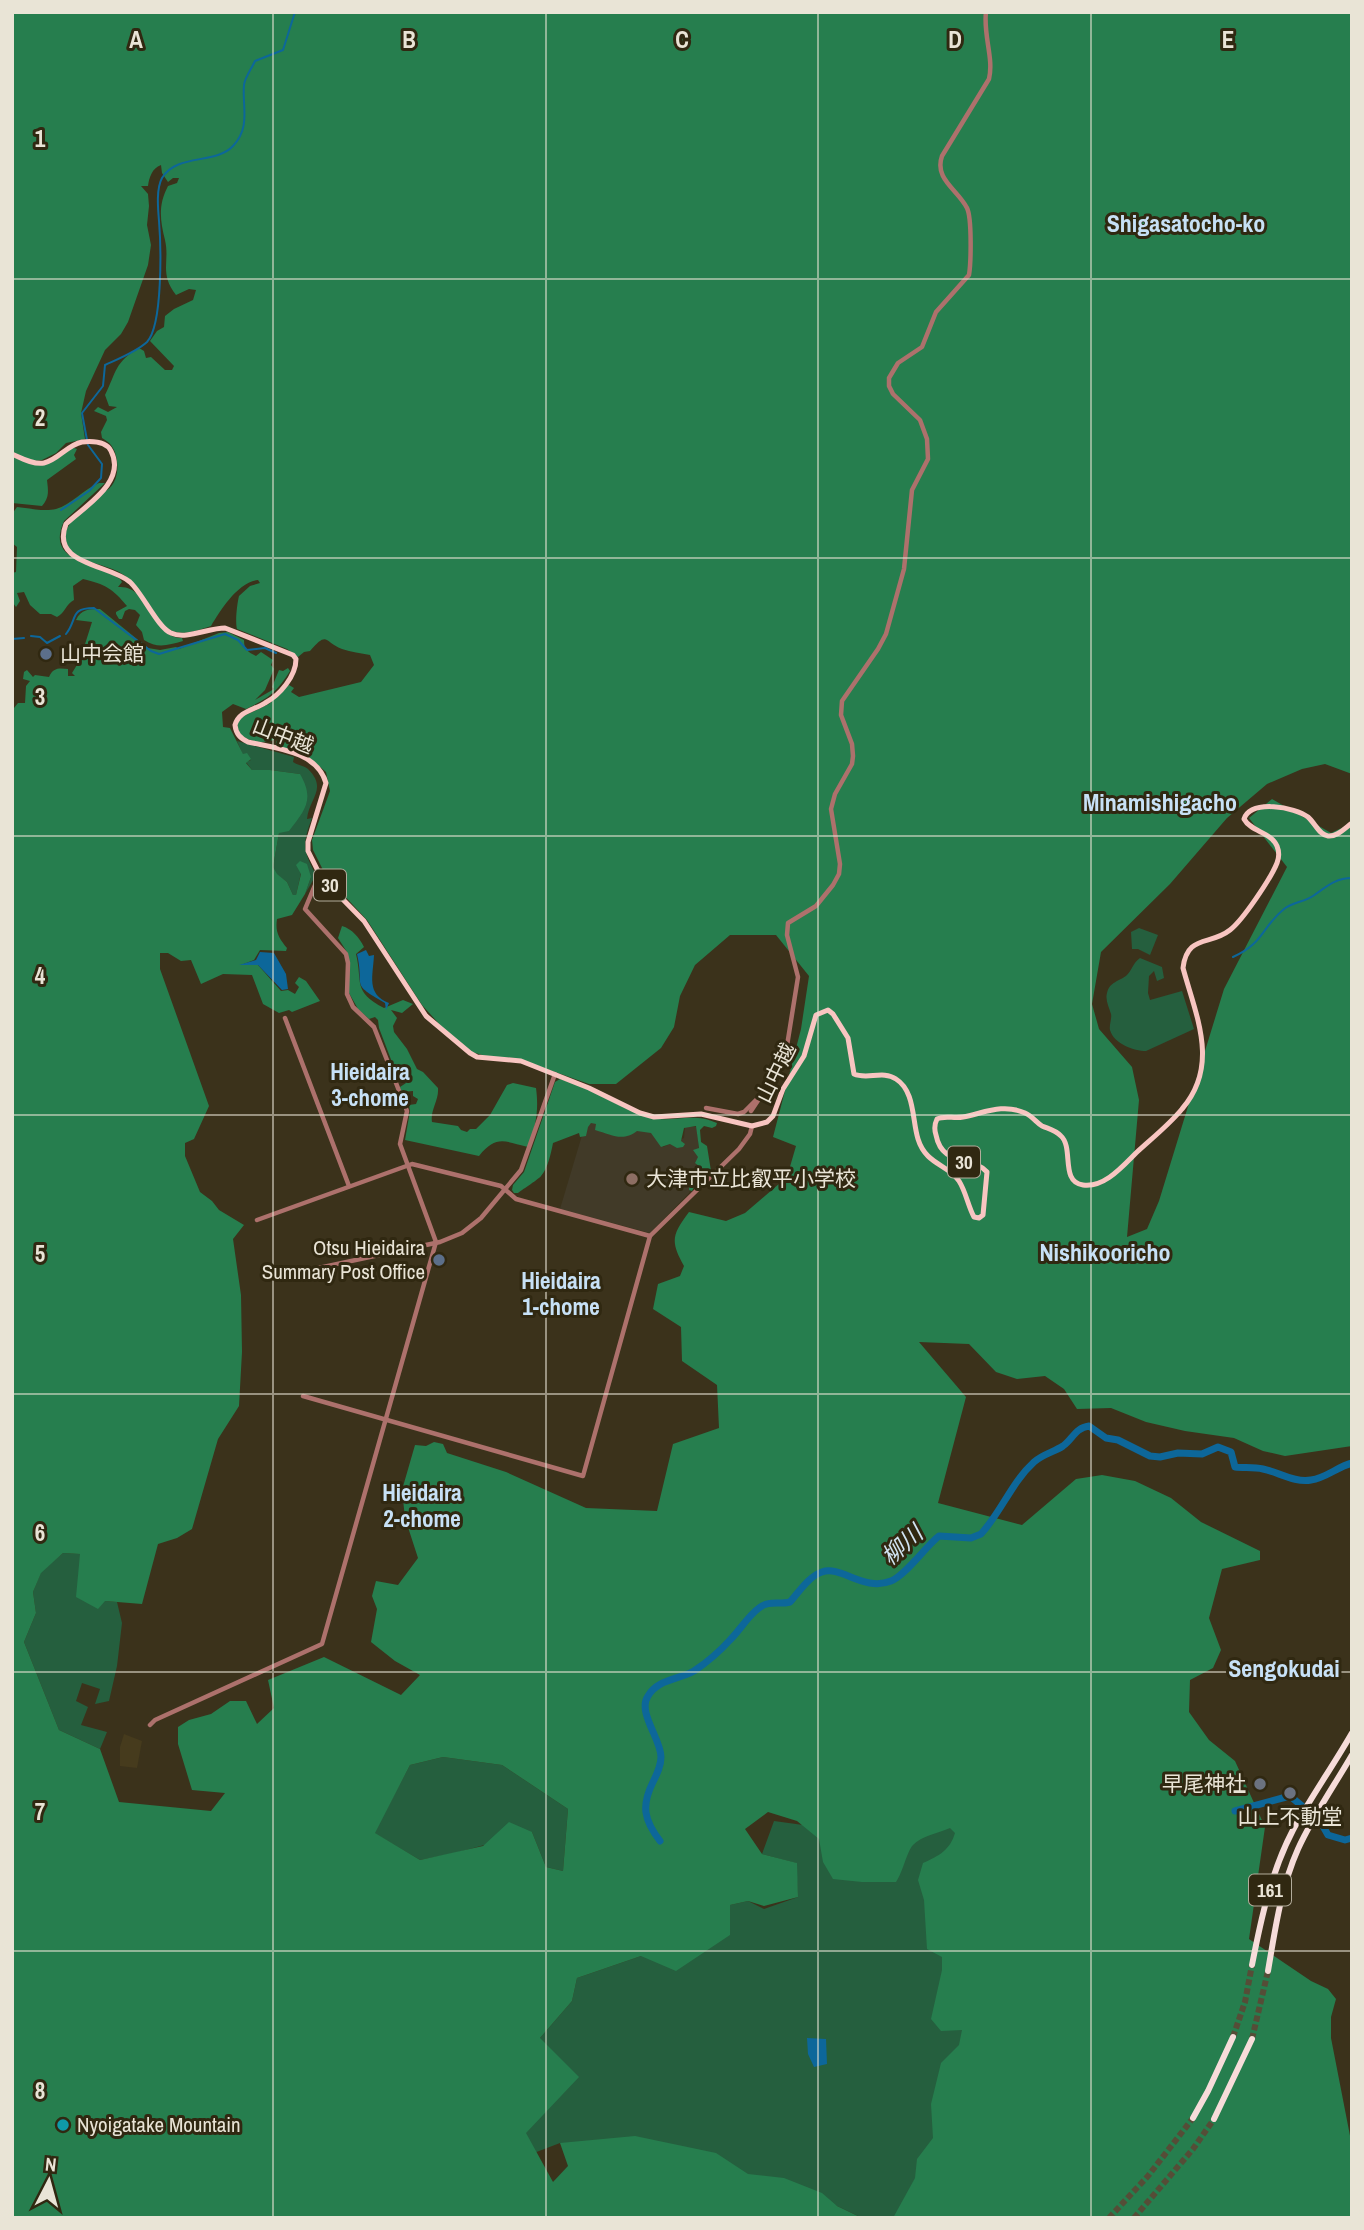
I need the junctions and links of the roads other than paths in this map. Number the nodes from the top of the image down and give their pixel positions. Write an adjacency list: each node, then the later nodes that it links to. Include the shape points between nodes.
1 (986, 12): 7 (street, via 989,79 940,164 943,178 967,209 969,275 936,312 922,347 898,363 889,378 893,394 920,420 928,459 912,490 904,569 886,634 846,693 841,709 853,756 831,809 839,874 816,906 788,923 786,935 798,977 786,1052 777,1072 749,1110 738,1114)
2 (12, 454): 4 (main road, 山中越 / 30, via 37,464 71,446 103,443 110,449 114,476 66,524 62,538 66,548 80,561 127,580 172,634 215,628 234,631 293,654 295,668 279,693 240,715 234,725 240,738 301,755 324,776 325,790 308,842)
3 (1352, 823): 8 (main road, 山中越 / 30, via 1327,836 1303,814 1277,807 1246,813 1247,825 1272,839 1278,862 1231,930 1196,944 1184,956 1183,968 1204,1046 1200,1078 1184,1108 1108,1178 1085,1186 1076,1183 1070,1176 1065,1140 1024,1112 998,1108 960,1118 941,1117 934,1129 937,1144 958,1161 987,1172 983,1215 974,1217 957,1178 923,1150 903,1084 882,1074 854,1074 849,1042 828,1010 816,1015 804,1056 783,1089 774,1116)
4 (321, 877): 6 (main road, 山中越 / 30, via 364,921 434,1024 477,1056 521,1061); 9 (street, via 305,909 346,954 347,994 353,1007 374,1027 407,1111 400,1144)
5 (285, 1018): 10 (street)
6 (555, 1074): 8 (main road, 山中越 / 30, via 647,1115 701,1115); 11 (street, via 521,1170)
7 (706, 1108)
8 (752, 1126): 13 (street, via 739,1149)
9 (407, 1164): 10 (street); 11 (street); 14 (street)
10 (349, 1186): 12 (street)
11 (506, 1190): 13 (street, via 516,1199); 14 (street, via 468,1229)
12 (257, 1220)
13 (650, 1236): 17 (street, via 583,1476)
14 (436, 1242): 15 (street); 17 (street)
15 (267, 1279)
16 (303, 1396): 17 (street)
17 (386, 1420): 18 (street, via 322,1644)
18 (150, 1725)
19 (1352, 1733): 21 (highway, 161, via 1300,1818 1277,1868)
20 (1352, 1757): 22 (highway, 161, via 1309,1827 1287,1878)
21 (1252, 1965)
22 (1268, 1971)
23 (1233, 2037): 25 (highway)
24 (1252, 2039): 26 (highway)
25 (1193, 2118)
26 (1214, 2119)

